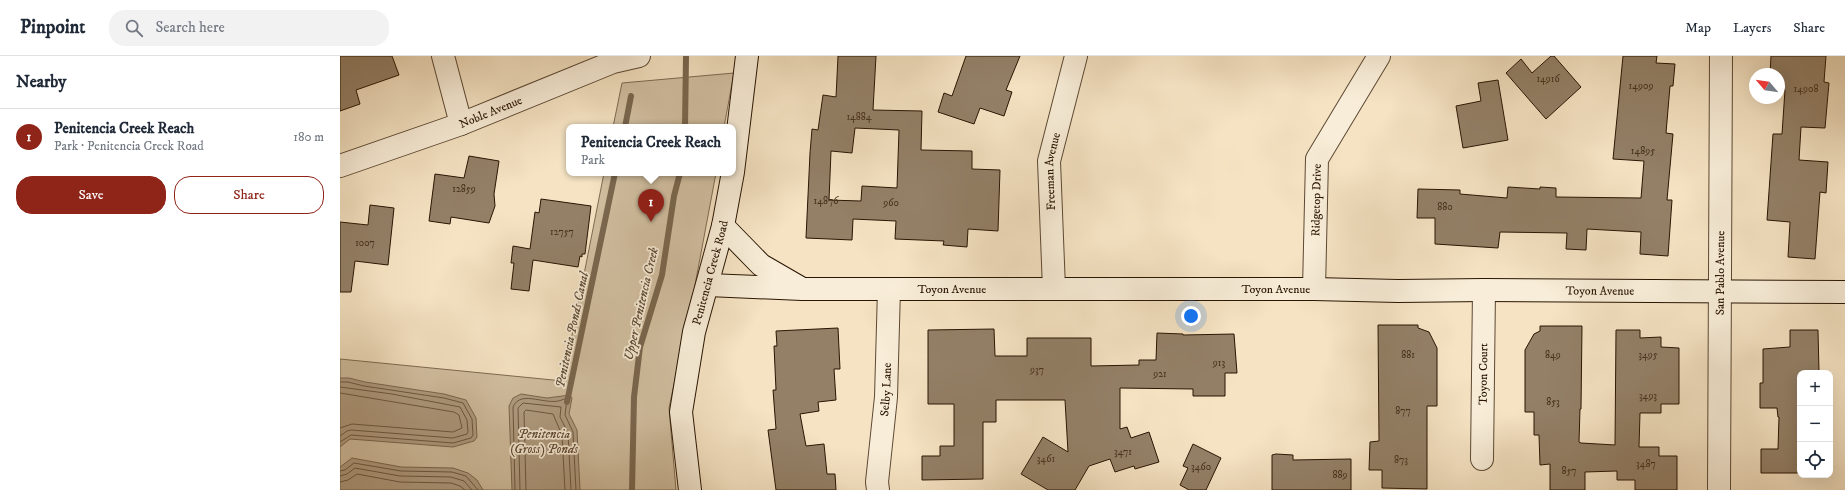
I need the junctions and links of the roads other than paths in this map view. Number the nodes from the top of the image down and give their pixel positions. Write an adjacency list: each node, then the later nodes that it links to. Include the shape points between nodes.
1 (443, 56): 7 (street)
2 (639, 56): 7 (street, Noble Avenue, via 613,62)
3 (747, 56): 8 (street, Penitencia Creek Road)
4 (1076, 56): 15 (street, Freeman Avenue, via 1049,161)
5 (1379, 56): 16 (street, Ridgetop Drive, via 1317,159)
6 (1721, 56): 18 (street, San Pablo Avenue)
7 (461, 124): 9 (street, Noble Avenue)
8 (736, 147)
9 (340, 166)
10 (732, 176): 11 (street, Penitencia Creek Road)
11 (723, 226): 12 (street, Penitencia Creek Road); 13 (street, via 761,265)
12 (708, 285): 13 (street, Toyon Avenue); 21 (street, Penitencia Creek Road, via 694,332 681,412)
13 (802, 289): 14 (street, Toyon Avenue)
14 (888, 289): 15 (street, Toyon Avenue); 22 (street, Selby Lane, via 886,397)
15 (1054, 289): 16 (street, Toyon Avenue)
16 (1314, 289): 17 (street, Toyon Avenue)
17 (1484, 290): 18 (street, Toyon Avenue); 20 (street, Toyon Court)
18 (1719, 291): 19 (street, Toyon Avenue); 23 (street, San Pablo Avenue)
19 (1845, 292)
20 (1482, 459)
21 (690, 490)
22 (878, 490)
23 (1719, 490)

